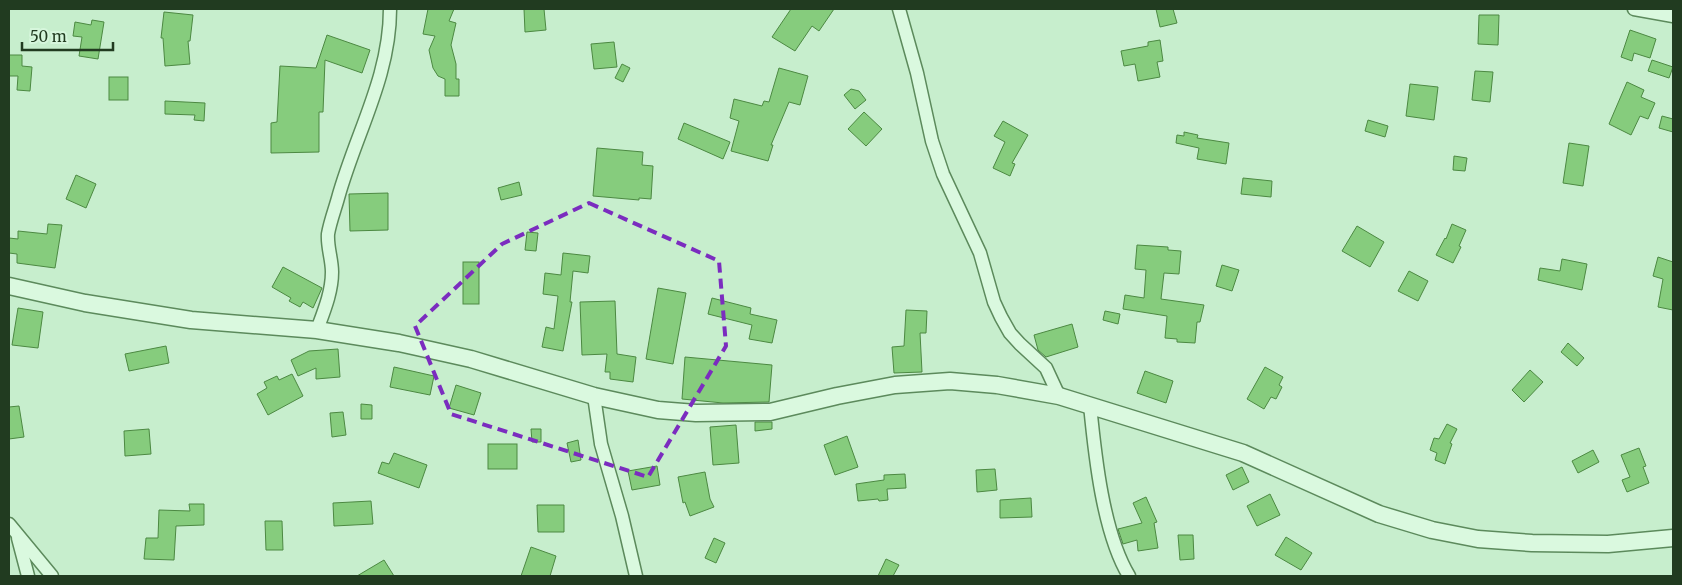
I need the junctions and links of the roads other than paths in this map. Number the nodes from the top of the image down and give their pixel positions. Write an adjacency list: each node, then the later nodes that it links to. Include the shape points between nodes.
1 (390, 9): 6 (street, via 381,79 342,182 328,234 332,270 330,289)
2 (899, 9): 8 (street, via 932,141 943,174 980,254 994,302 1010,333 1046,368)
3 (1634, 9): 4 (street)
4 (1673, 16)
5 (9, 286): 6 (street, via 85,303 191,320)
6 (317, 330): 7 (street, via 471,359)
7 (594, 396): 8 (street, via 658,410 696,413 770,412 895,385 950,381); 14 (street, via 601,444)
8 (1059, 396): 9 (street)
9 (1090, 405): 11 (street, via 1243,453 1379,514 1432,530 1478,539 1532,543 1608,544); 15 (street, via 1100,482 1112,537)
10 (13, 529): 12 (street); 13 (street)
11 (1673, 538)
12 (28, 576)
13 (52, 576)
14 (636, 576)
15 (1129, 576)

